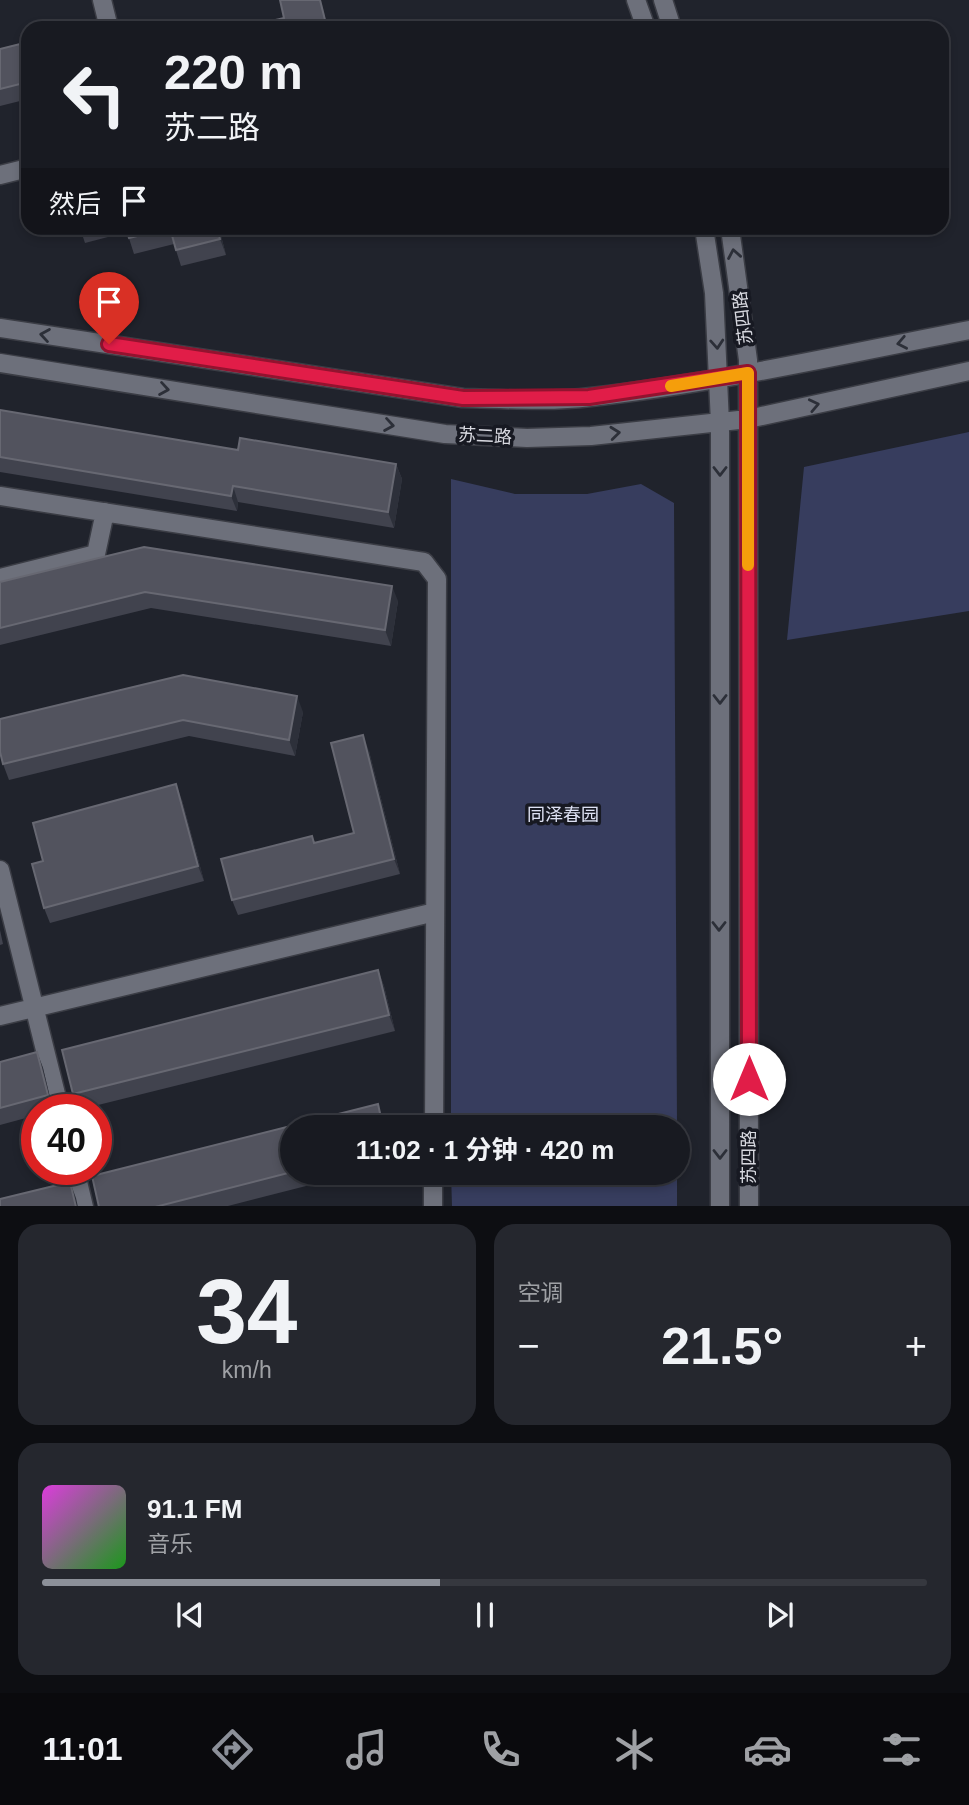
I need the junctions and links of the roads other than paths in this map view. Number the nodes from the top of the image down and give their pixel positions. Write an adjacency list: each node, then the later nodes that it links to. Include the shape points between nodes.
1 (102, 0): 4 (street)
2 (636, 0): 5 (street)
3 (663, 0): 6 (street)
4 (107, 21)
5 (644, 21)
6 (670, 21)
7 (21, 170): 8 (street)
8 (0, 175)
9 (705, 235): 16 (street, 苏四路, one-way to 16)
10 (731, 235): 15 (street, 苏四路, one-way to 10)
11 (0, 328): 16 (street, 苏二路, one-way to 11, via 589,397 463,398)
12 (969, 330): 15 (street, 苏二路, one-way to 15)
13 (0, 363): 18 (street, 苏二路, one-way to 18, via 445,434 591,436)
14 (969, 371): 17 (street, 苏二路, one-way to 14)
15 (748, 373): 16 (street, 苏二路); 17 (street, 苏四路)
16 (719, 379): 18 (street, 苏四路)
17 (748, 419): 18 (street, 苏二路); 33 (street, 苏四路)
18 (720, 423): 32 (street, 苏四路, one-way to 32)
19 (0, 496): 20 (street)
20 (105, 512): 21 (street, via 96,554); 23 (street, via 424,562 437,579)
21 (0, 578)
22 (0, 870): 24 (street)
23 (435, 912): 24 (street); 27 (street)
24 (34, 1008): 25 (street); 26 (street)
25 (0, 1016)
26 (56, 1094)
27 (434, 1115)
28 (79, 1185): 30 (street)
29 (433, 1185): 31 (street)
30 (84, 1206)
31 (433, 1206)
32 (720, 1206)
33 (750, 1206)

